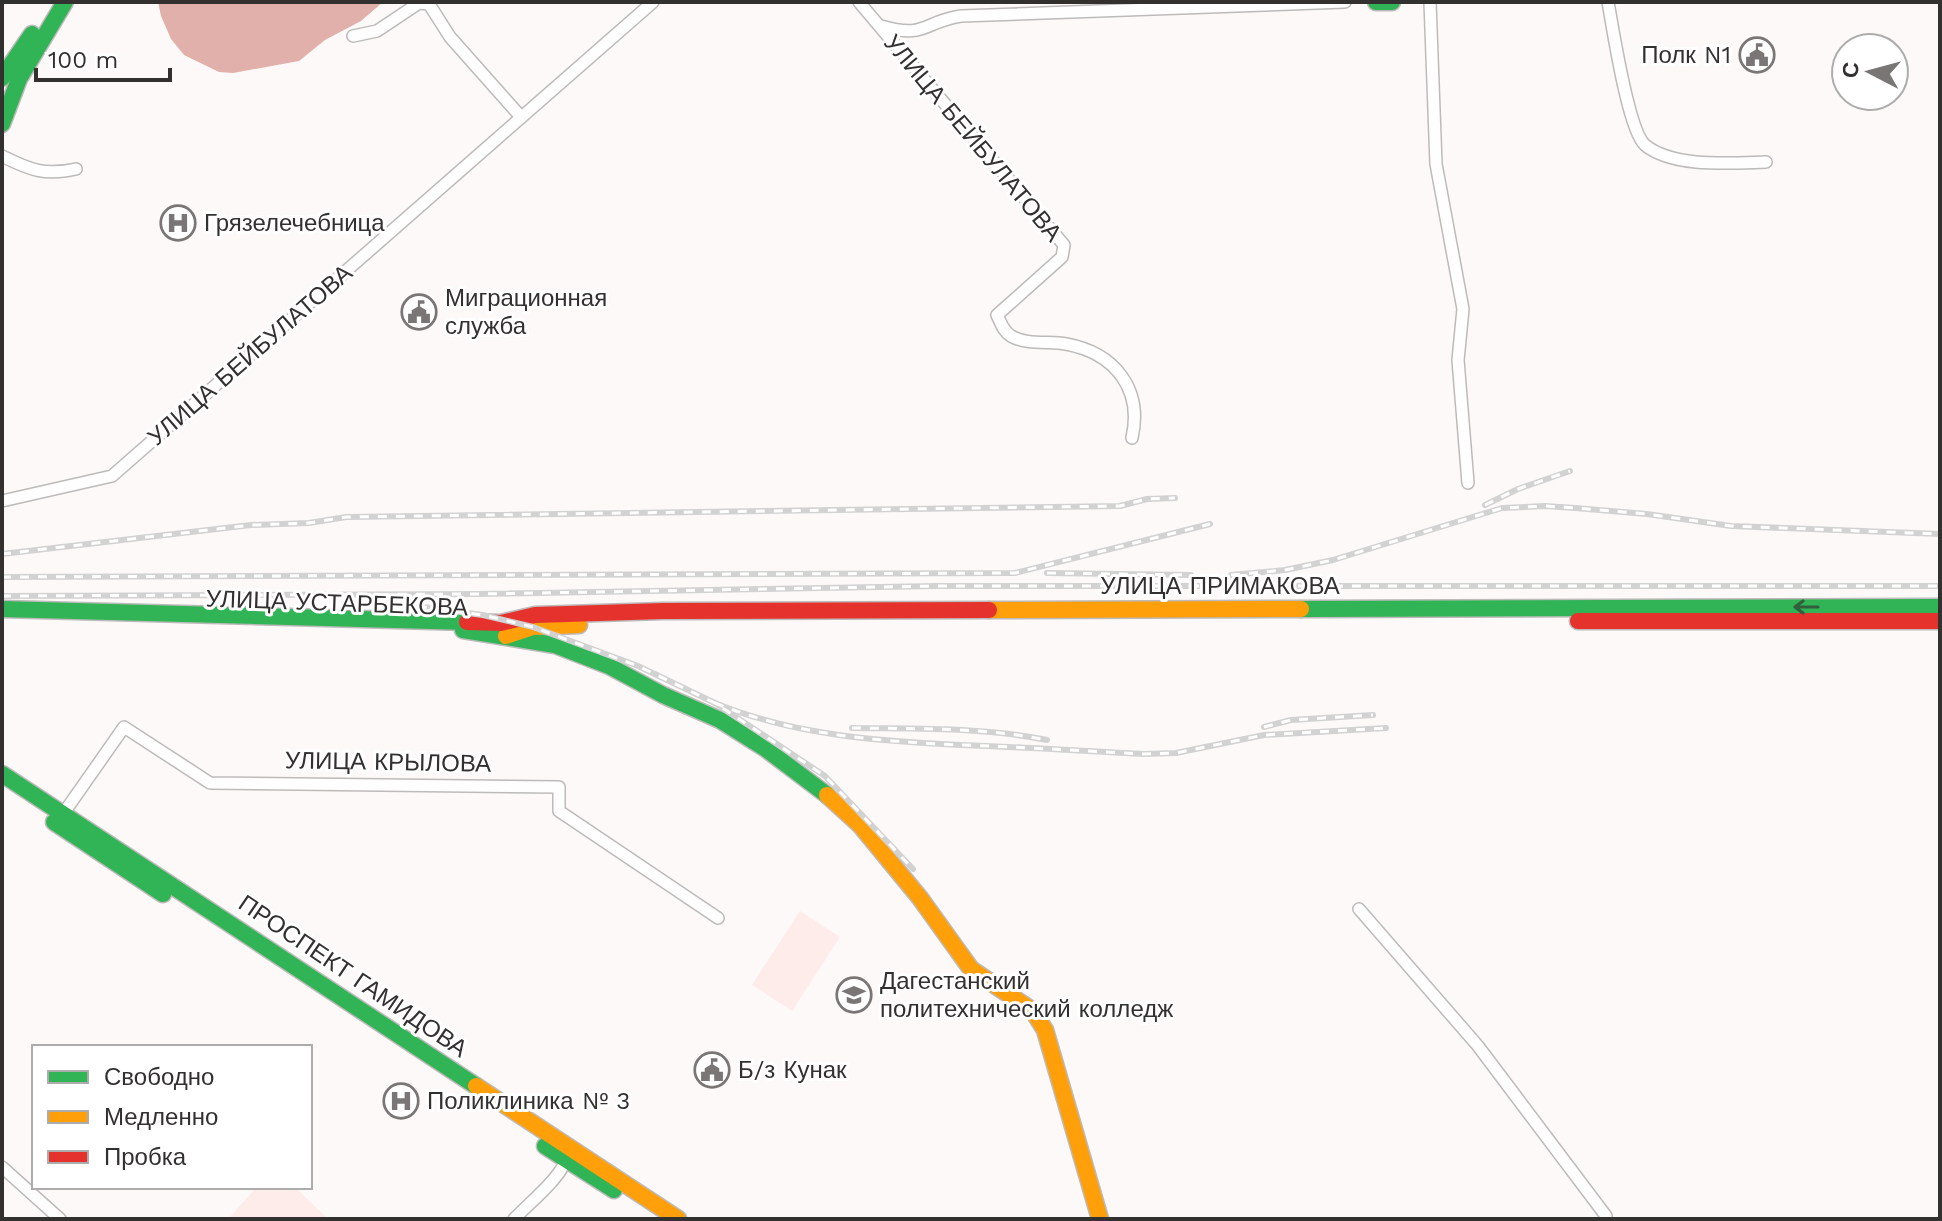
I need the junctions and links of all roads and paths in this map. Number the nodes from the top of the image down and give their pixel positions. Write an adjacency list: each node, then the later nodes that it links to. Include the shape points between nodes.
1 (54, 2): 12 (main road)
2 (65, 2): 14 (main road, via 19,79)
3 (653, 2): 13 (street, УЛИЦА БЕЙБУЛАТОВА)
4 (859, 2): 10 (street, УЛИЦА БЕЙБУЛАТОВА)
5 (1345, 2): 10 (street, УЛИЦА БЕЙБУЛАТОВА, via 946,18 912,32)
6 (1376, 2): 7 (main road)
7 (1392, 2)
8 (1430, 2): 19 (street, via 1436,164 1463,309 1458,360)
9 (1608, 2): 16 (street, via 1640,140 1691,161)
10 (880, 26): 18 (street, УЛИЦА БЕЙБУЛАТОВА, via 1062,241 1062,257 997,315 1002,328 1011,336 1069,345 1109,360 1135,404)
11 (353, 36): 13 (street, via 377,31 419,3 429,4 450,37)
12 (4, 75)
13 (521, 117): 20 (street, УЛИЦА БЕЙБУЛАТОВА, via 112,476)
14 (2, 124)
15 (2, 156): 17 (street, via 38,172)
16 (1766, 162)
17 (76, 169)
18 (1132, 438)
19 (1468, 483)
20 (2, 501)
21 (1940, 607): 25 (main road, УЛИЦА ПРИМАКОВА, one-way to 25, via 678,611 535,615)
22 (2, 609): 25 (main road)
23 (2, 616): 25 (main road, УЛИЦА УСТАРБЕКОВА)
24 (1940, 621): 26 (main road, УЛИЦА ПРИМАКОВА, via 780,620)
25 (507, 625): 26 (main road, УЛИЦА ПРИМАКОВА); 39 (main road, УЛИЦА УСТАРБЕКОВА, via 609,666 720,720 802,774 860,825 971,969 1040,1021)
26 (534, 629): 39 (main road, via 613,661 721,716 800,766 863,822 970,959 1035,1002 1046,1016)
27 (2, 774): 29 (main road, ПРОСПЕКТ ГАМИДОВА)
28 (2, 787): 30 (main road, ПРОСПЕКТ ГАМИДОВА)
29 (63, 814): 30 (main road, ПРОСПЕКТ ГАМИДОВА); 32 (street, УЛИЦА КРЫЛОВА, via 124,727 210,783 559,787 559,811)
30 (124, 860): 33 (main road, ПРОСПЕКТ ГАМИДОВА)
31 (1359, 909): 40 (street, via 1478,1046)
32 (718, 918)
33 (567, 1154): 36 (street, via 559,1173); 37 (main road, ПРОСПЕКТ ГАМИДОВА); 38 (main road, ПРОСПЕКТ ГАМИДОВА)
34 (2, 1167): 35 (street)
35 (60, 1219)
36 (514, 1219)
37 (659, 1219)
38 (678, 1219)
39 (1102, 1219)
40 (1605, 1219)

